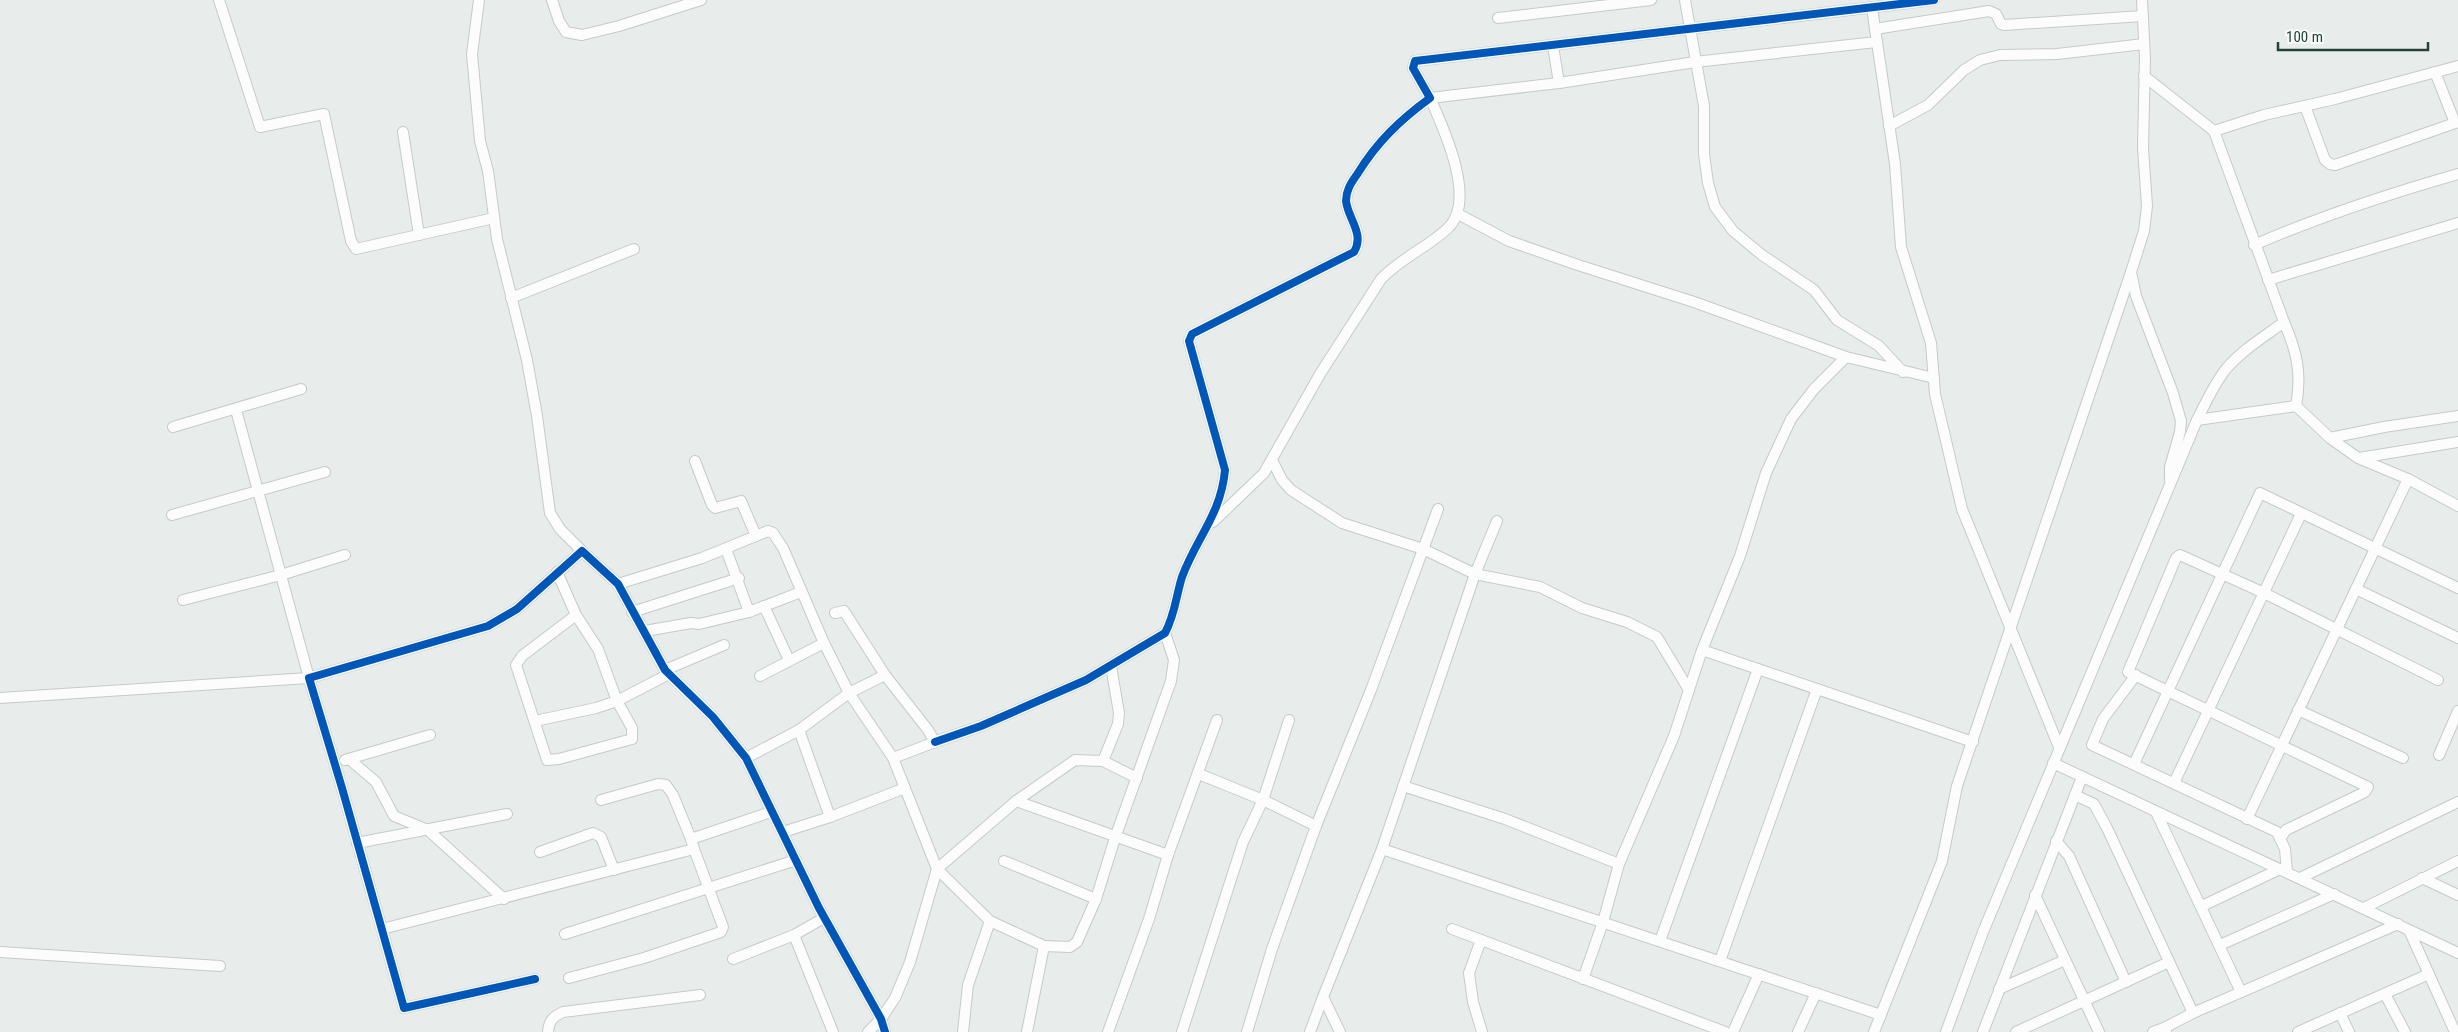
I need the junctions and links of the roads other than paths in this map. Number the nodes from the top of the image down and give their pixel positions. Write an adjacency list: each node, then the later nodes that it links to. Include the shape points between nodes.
1 (219, 0): 32 (street, via 260,127 324,114 351,241 356,249)
2 (552, 0): 3 (street, via 566,32 582,35)
3 (701, 0)
4 (1651, 0): 11 (street)
5 (1685, 0): 13 (street)
6 (1934, 0): 9 (street)
7 (2142, 0): 10 (street)
8 (481, 1): 30 (street, via 472,54 480,141 488,171)
9 (1872, 8): 12 (street); 13 (street)
10 (2142, 16): 12 (street, via 2004,25 1996,14 1989,11); 15 (street)
11 (1498, 18)
12 (1875, 28): 14 (street)
13 (1690, 29): 16 (street); 17 (street)
14 (1876, 42): 17 (street); 25 (street)
15 (2144, 44): 20 (street); 25 (street, via 2057,54 2000,55 1980,60 1964,70 1928,105)
16 (1553, 46): 21 (street); 22 (street, via 1415,61 1413,68)
17 (1695, 62): 21 (street); 40 (street, via 1704,106 1704,154 1715,207 1733,231 1814,290 1838,320 1879,346)
18 (2458, 66): 19 (street)
19 (2435, 72): 23 (street); 24 (street)
20 (2144, 76): 26 (street); 35 (street, via 2143,148 2147,206 2144,231)
21 (1559, 83): 22 (street)
22 (1430, 98): 29 (street, via 1448,144 1458,182 1461,201); 64 (street, via 1377,144 1348,189 1346,203 1359,237 1354,252 1192,334 1189,341 1225,470 1224,487)
23 (2305, 106): 24 (street, via 2326,160 2334,165); 26 (street)
24 (2456, 123)
25 (1889, 126): 41 (street, via 1901,247 1931,343)
26 (2214, 131): 33 (street)
27 (403, 132): 32 (street)
28 (2458, 174): 33 (street, via 2373,198)
29 (1458, 214): 39 (street, via 1510,241); 51 (street, via 1449,227 1381,279 1320,374)
30 (494, 218): 32 (street); 37 (street)
31 (2458, 223): 36 (street)
32 (419, 235)
33 (2254, 244): 36 (street)
34 (634, 249): 37 (street)
35 (2132, 272): 55 (street, via 2132,284 2181,421 2170,468); 87 (street, via 2089,392)
36 (2268, 280): 38 (street)
37 (511, 298): 69 (street, via 527,360 550,513)
38 (2284, 322): 43 (street, via 2295,347 2299,388); 46 (street, via 2227,368)
39 (1846, 357): 40 (street); 94 (street, via 1814,389 1791,419 1766,473 1740,556)
40 (1904, 372): 41 (street)
41 (1934, 378): 87 (street, via 1962,509)
42 (301, 389): 44 (street)
43 (2296, 406): 46 (street); 48 (street)
44 (236, 410): 47 (street); 56 (street)
45 (2458, 416): 48 (street)
46 (2197, 420): 55 (street)
47 (173, 427)
48 (2330, 438): 50 (street)
49 (2458, 442): 50 (street)
50 (2358, 458): 54 (street)
51 (1272, 460): 64 (street, via 1264,473); 68 (street, via 1291,490 1342,523)
52 (695, 462): 65 (street, via 712,505 715,508 741,502)
53 (325, 472): 56 (street)
54 (2408, 479): 58 (street); 66 (street)
55 (2169, 488): 120 (street)
56 (259, 492): 62 (street); 74 (street)
57 (2458, 495): 58 (street)
58 (2443, 499): 59 (street)
59 (2458, 506)
60 (1438, 509): 68 (street)
61 (2301, 514): 66 (street); 73 (street, via 2260,493); 80 (street)
62 (172, 515)
63 (1497, 521): 72 (street)
64 (1205, 530): 90 (street, via 1181,582)
65 (756, 536): 67 (street); 79 (street, via 768,531 773,533 783,548)
66 (2376, 547): 77 (street); 78 (street)
67 (726, 549): 75 (street); 76 (street)
68 (1424, 549): 72 (street); 147 (street)
69 (582, 551): 71 (street); 76 (street)
70 (344, 555): 74 (street)
71 (557, 572): 86 (street); 102 (street, via 505,618 488,626)
72 (1475, 574): 106 (street, via 1540,587 1582,608 1649,632 1657,637); 135 (street)
73 (2223, 574): 80 (street); 100 (street, via 2180,555 2176,558 2128,672); 105 (street)
74 (281, 576): 81 (street); 102 (street)
75 (739, 578): 83 (street); 84 (street)
76 (618, 584): 83 (street)
77 (2458, 588)
78 (2356, 589): 88 (street); 91 (street)
79 (801, 592): 82 (street); 92 (street)
80 (2264, 593): 88 (street); 110 (street)
81 (183, 600)
82 (764, 606): 84 (street); 95 (street)
83 (632, 612): 89 (street)
84 (749, 612): 89 (street)
85 (834, 613): 99 (street, via 844,611)
86 (576, 615): 109 (street, via 598,649); 115 (street, via 522,656 516,665)
87 (2012, 630): 119 (street); 120 (street)
88 (2336, 630): 103 (street); 111 (street)
89 (645, 632): 98 (street)
90 (1165, 633): 96 (street); 133 (street, via 1174,660 1172,681)
91 (2458, 638)
92 (824, 643): 95 (street); 107 (street)
93 (724, 645): 98 (street)
94 (1702, 650): 97 (street); 106 (street)
95 (789, 660): 101 (street)
96 (1112, 666): 118 (street, via 990,722); 127 (street, via 1118,724)
97 (1758, 669): 104 (street); 185 (street)
98 (667, 672): 109 (street); 123 (street, via 713,717)
99 (885, 675): 107 (street); 118 (street)
100 (2136, 675): 105 (street); 130 (street, via 2103,719 2092,745)
101 (760, 676)
102 (309, 678): 108 (street); 128 (street)
103 (2438, 680)
104 (1816, 689): 119 (street); 192 (street)
105 (2167, 689): 110 (street); 130 (street)
106 (1688, 690): 161 (street, via 1674,736)
107 (849, 693): 116 (street); 124 (street)
108 (0, 698)
109 (617, 701): 115 (street); 115 (street, via 632,728 632,739 559,759 547,760)
110 (2207, 709): 121 (street); 134 (street)
111 (2298, 710): 121 (street); 125 (street)
112 (2458, 712): 122 (street)
113 (1217, 720): 131 (street)
114 (1290, 720): 139 (street)
115 (535, 721)
116 (799, 730): 123 (street); 145 (street)
117 (430, 735): 126 (street)
118 (935, 742): 124 (street)
119 (1973, 742): 210 (street, via 1957,786 1942,862)
120 (2059, 747): 129 (street)
121 (2281, 747): 146 (street); 151 (street, via 2368,788 2286,830)
122 (2439, 755)
123 (746, 758): 142 (street)
124 (893, 758): 136 (street)
125 (2403, 758)
126 (349, 759): 128 (street); 148 (street, via 376,782 394,816)
127 (1103, 761): 133 (street); 140 (street, via 1075,760)
128 (335, 763): 153 (street)
129 (2053, 763): 132 (street); 229 (street)
130 (2134, 764): 134 (street)
131 (1199, 774): 139 (street); 157 (street)
132 (2082, 777): 137 (street); 143 (street)
133 (1137, 778): 150 (street)
134 (2174, 783): 146 (street)
135 (1403, 786): 155 (street); 161 (street, via 1505,819)
136 (905, 788): 145 (street); 162 (street)
137 (2075, 795): 152 (street); 193 (street, via 2094,804)
138 (601, 800): 154 (street, via 658,784 666,785)
139 (1263, 800): 147 (street); 220 (street, via 1243,842)
140 (1016, 801): 150 (street); 162 (street)
141 (2458, 802): 165 (street)
142 (771, 812): 149 (street); 154 (street)
143 (2156, 812): 164 (street); 173 (street)
144 (507, 814): 148 (street)
145 (830, 817): 149 (street)
146 (2247, 819): 151 (street, via 2277,832)
147 (1316, 826): 221 (street)
148 (428, 830): 153 (street); 171 (street)
149 (783, 832): 158 (street)
150 (1115, 838): 157 (street); 172 (street)
151 (2280, 839): 164 (street, via 2285,849)
152 (2056, 841): 169 (street); 200 (street, via 2069,856)
153 (357, 843): 179 (street)
154 (692, 844): 163 (street); 167 (street)
155 (1382, 849): 177 (street); 206 (street)
156 (540, 852): 163 (street, via 597,833)
157 (1168, 855): 219 (street, via 1149,919)
158 (796, 860): 167 (street); 175 (street)
159 (1004, 861): 172 (street)
160 (2458, 861): 166 (street)
161 (1618, 864): 177 (street)
162 (937, 869): 176 (street); 211 (street, via 910,962 895,998)
163 (614, 870): 171 (street)
164 (2284, 871): 165 (street); 173 (street)
165 (2300, 878): 168 (street)
166 (2422, 878): 170 (street); 174 (street)
167 (709, 890): 182 (street); 198 (street, via 723,927 717,934)
168 (2334, 894): 174 (street); 187 (street)
169 (2035, 895): 191 (street); 201 (street)
170 (2458, 895)
171 (504, 898): 179 (street)
172 (1096, 899): 186 (street, via 1077,942 1070,947)
173 (2202, 906): 187 (street)
174 (2364, 908): 178 (street)
175 (824, 918): 183 (street); 211 (street)
176 (990, 921): 186 (street); 217 (street, via 968,985)
177 (1603, 922): 185 (street); 199 (street)
178 (2398, 924): 181 (street); 202 (street)
179 (382, 929): 197 (street, via 404,1008)
180 (1452, 929): 184 (street)
181 (2409, 930): 189 (street); 196 (street)
182 (565, 934)
183 (794, 935): 190 (street); 214 (street)
184 (1481, 940): 199 (street); 224 (street, via 1469,972)
185 (1660, 941): 192 (street)
186 (1044, 946): 218 (street)
187 (2220, 946): 202 (street)
188 (0, 952): 194 (street)
189 (2458, 953)
190 (733, 959)
191 (2065, 960): 201 (street); 207 (street)
192 (1720, 961): 195 (street)
193 (2169, 962): 200 (street); 208 (street)
194 (220, 966)
195 (1760, 974): 203 (street); 226 (street)
196 (2429, 974): 204 (street); 237 (street)
197 (535, 978)
198 (569, 978)
199 (1583, 979): 225 (street)
200 (2126, 982): 207 (street)
201 (1999, 989): 230 (street)
202 (2240, 992): 208 (street)
203 (1816, 993): 210 (street); 227 (street)
204 (2385, 994): 209 (street); 236 (street)
205 (700, 995): 213 (street, via 563,1012 553,1017)
206 (1323, 997): 222 (street); 223 (street)
207 (2084, 1002): 231 (street); 232 (street)
208 (2193, 1013): 212 (street)
209 (2340, 1013): 234 (street); 235 (street)
210 (1880, 1015): 228 (street)
211 (881, 1019): 215 (street); 216 (street)
212 (2165, 1030): 233 (street)
213 (548, 1032)
214 (833, 1032)
215 (868, 1032)
216 (885, 1032)
217 (963, 1032)
218 (1027, 1032)
219 (1108, 1032)
220 (1182, 1032)
221 (1246, 1032)
222 (1310, 1032)
223 (1340, 1032)
224 (1482, 1032)
225 (1725, 1032)
226 (1733, 1032)
227 (1798, 1032)
228 (1874, 1032)
229 (1946, 1032)
230 (1983, 1032)
231 (2016, 1032)
232 (2099, 1032)
233 (2153, 1032)
234 (2299, 1032)
235 (2349, 1032)
236 (2405, 1032)
237 (2455, 1032)

